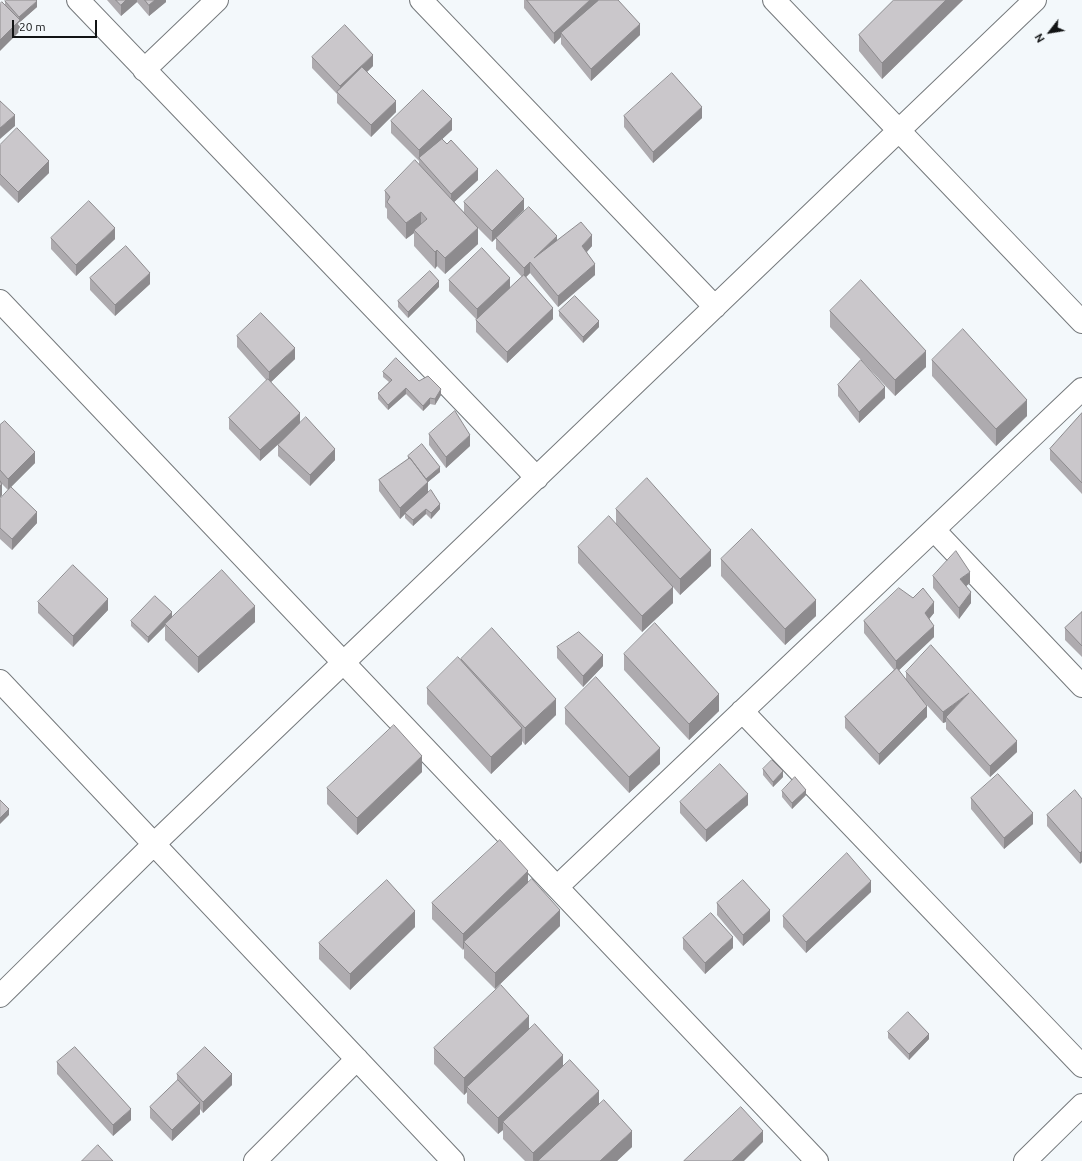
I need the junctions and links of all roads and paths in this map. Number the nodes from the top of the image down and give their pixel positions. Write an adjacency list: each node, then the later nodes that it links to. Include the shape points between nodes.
1 (78, 0): 6 (street)
2 (217, 0): 6 (street)
3 (421, 0): 9 (street)
4 (774, 0): 7 (street)
5 (1035, 0): 7 (street)
6 (144, 70): 12 (street)
7 (899, 131): 9 (street); 10 (street)
8 (0, 301): 14 (street)
9 (715, 307): 12 (street)
10 (1082, 322)
11 (1082, 389): 13 (street)
12 (537, 478): 14 (street)
13 (934, 530): 16 (street); 17 (street)
14 (344, 663): 18 (street); 19 (street)
15 (0, 681): 18 (street)
16 (1082, 686)
17 (742, 711): 19 (street); 22 (street)
18 (154, 844): 20 (street); 21 (street)
19 (557, 887): 26 (street)
20 (0, 996)
21 (357, 1060): 24 (street); 25 (street)
22 (1082, 1066)
23 (1082, 1105): 27 (street)
24 (255, 1161)
25 (453, 1161)
26 (817, 1161)
27 (1024, 1161)

